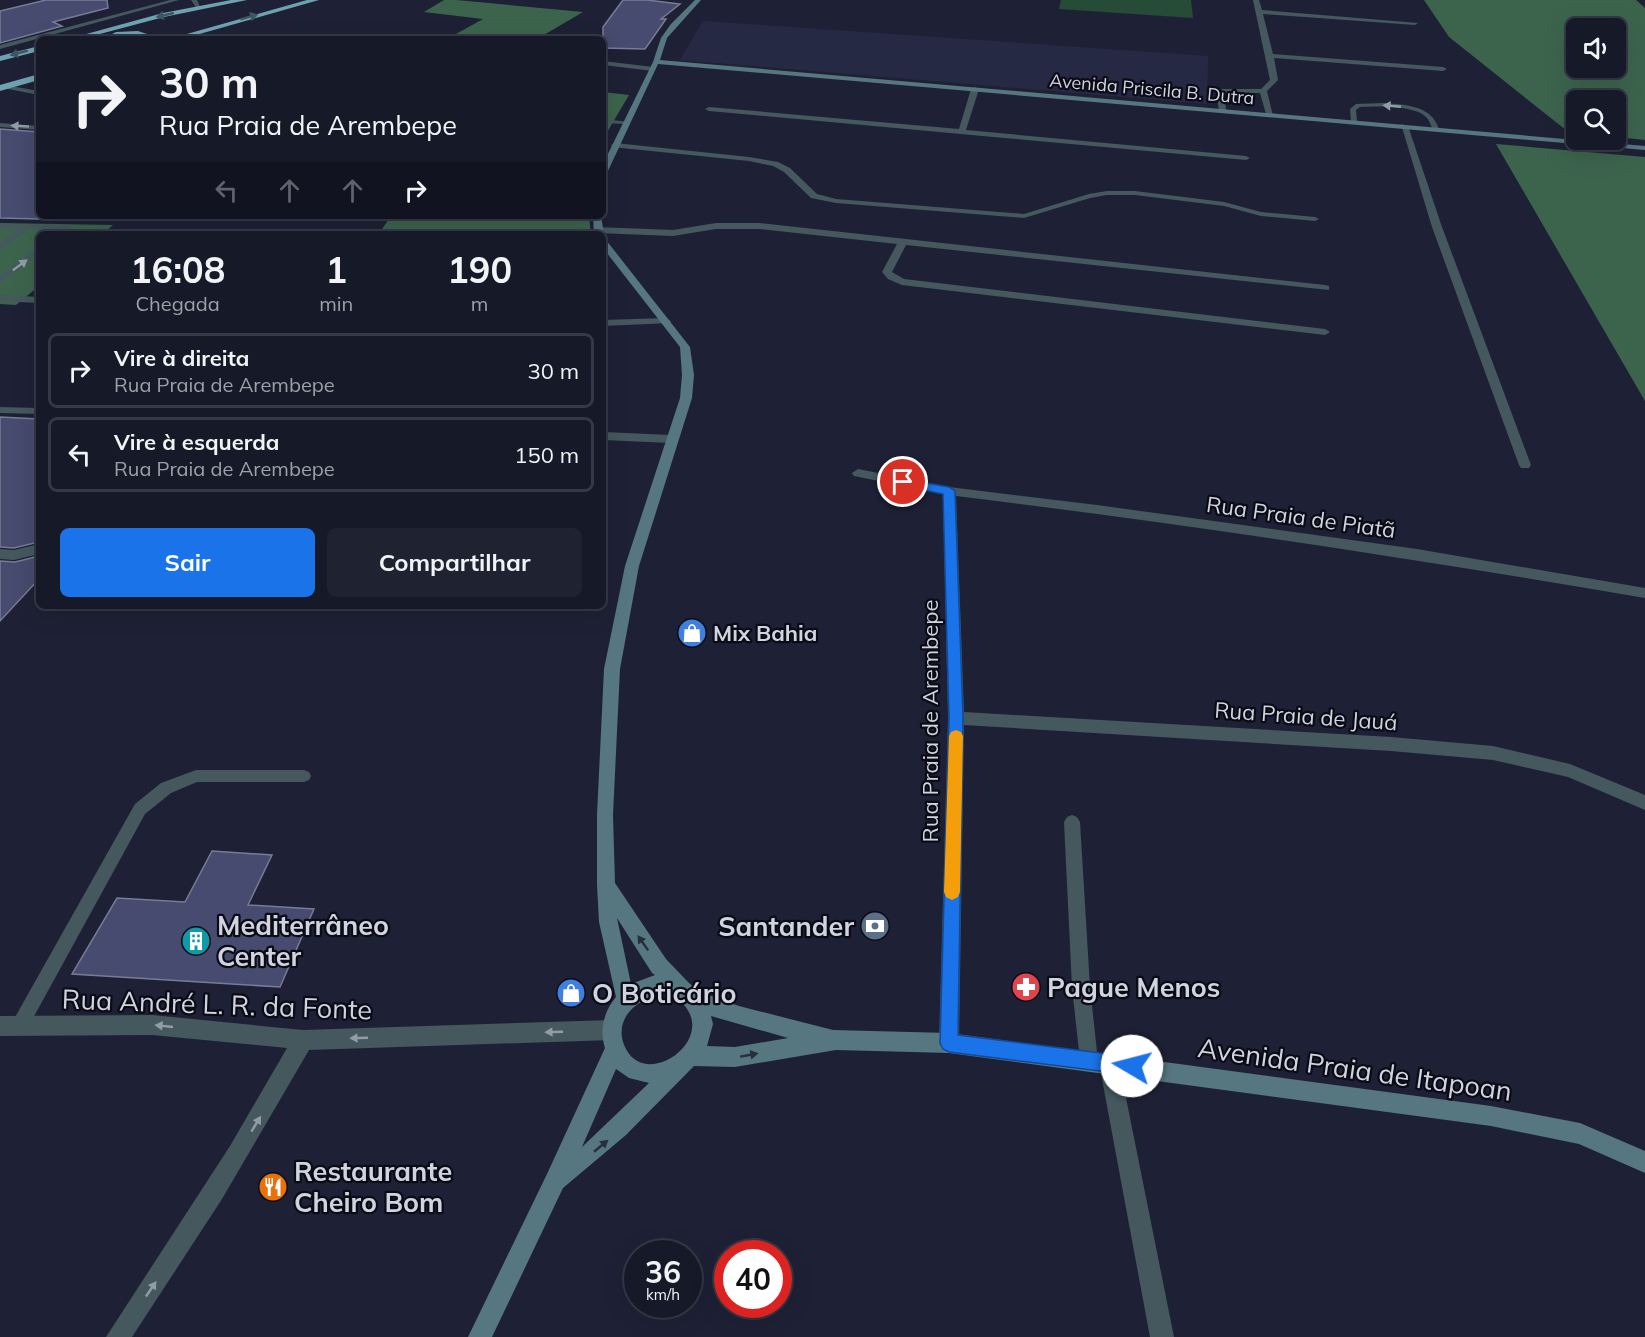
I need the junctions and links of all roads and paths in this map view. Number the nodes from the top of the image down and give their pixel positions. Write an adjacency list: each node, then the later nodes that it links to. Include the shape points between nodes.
1 (158, 0): 10 (lane, via 84,20)
2 (176, 0): 10 (lane)
3 (243, 0): 7 (highway)
4 (315, 0): 15 (highway, one-way to 4)
5 (698, 0): 22 (street, via 664,38)
6 (1256, 0): 8 (street)
7 (197, 4): 12 (highway, one-way to 12)
8 (1258, 12): 9 (street); 19 (street)
9 (1415, 23)
10 (77, 26): 11 (lane)
11 (40, 36)
12 (84, 36)
13 (100, 36): 14 (highway)
14 (144, 36)
15 (184, 36)
16 (36, 37): 17 (lane)
17 (0, 47)
18 (36, 49): 20 (highway, one-way to 20)
19 (1269, 56): 23 (street); 27 (street, via 1274,80)
20 (0, 59)
21 (606, 63): 22 (lane)
22 (654, 65): 26 (street, Avenida Priscila B. Dutra); 33 (street)
23 (1443, 69)
24 (36, 78): 25 (highway)
25 (3, 88): 28 (lane)
26 (975, 89): 30 (street, Avenida Priscila B. Dutra); 39 (street)
27 (1263, 91): 30 (street, via 1225,91 1221,96); 31 (street)
28 (36, 93)
29 (709, 109): 39 (street)
30 (1222, 110): 31 (street, Avenida Priscila B. Dutra)
31 (1270, 114): 34 (street, Avenida Priscila B. Dutra)
32 (606, 121): 33 (lane)
33 (626, 122): 40 (street)
34 (1354, 122): 36 (street, Avenida Priscila B. Dutra); 38 (lane, one-way to 34, via 1426,113 1400,107 1358,105 1353,109)
35 (0, 125): 37 (lane, one-way to 35)
36 (1404, 126): 38 (street, Avenida Priscila B. Dutra); 64 (street)
37 (36, 128)
38 (1435, 129): 41 (street, Avenida Priscila B. Dutra)
39 (962, 132): 43 (street)
40 (615, 145): 42 (street); 44 (lane, via 775,164 814,196 836,201 1024,216 1089,196 1135,193)
41 (1645, 147)
42 (606, 158)
43 (1246, 158)
44 (1315, 219)
45 (0, 226): 46 (lane)
46 (26, 227): 47 (lane, via 68,228); 51 (lane)
47 (64, 231)
48 (606, 235): 50 (street, via 759,226)
49 (606, 243): 57 (street)
50 (902, 243): 54 (street); 59 (street, via 887,272 902,282)
51 (0, 247)
52 (36, 252): 53 (lane, one-way to 52)
53 (0, 280)
54 (1325, 288)
55 (0, 298): 56 (lane)
56 (36, 300)
57 (666, 321): 58 (street); 63 (street, via 685,347 688,375 686,398)
58 (606, 323)
59 (1325, 332)
60 (0, 410): 61 (street)
61 (36, 411)
62 (606, 436): 63 (street)
63 (671, 439): 74 (street, via 632,566 612,669)
64 (1526, 465)
65 (858, 473): 66 (street)
66 (949, 491): 69 (street, Rua Praia de Piatã, via 1394,551); 70 (street, Rua Praia de Arembepe)
67 (36, 550): 68 (street)
68 (0, 554)
69 (1645, 593)
70 (956, 718): 72 (street, Rua Praia de Jauá, via 1493,753 1570,771); 82 (street, Rua Praia de Arembepe)
71 (304, 776): 78 (lane, via 196,776 166,788 140,809)
72 (1645, 803)
73 (1072, 822): 84 (lane, via 1081,987)
74 (606, 885): 75 (street, one-way to 74, via 659,966); 76 (street, via 613,951)
75 (682, 987): 76 (street, via 668,982 653,983); 77 (street)
76 (626, 999): 79 (street, via 614,1019)
77 (697, 1001): 81 (street, Avenida Praia de Itapoan, via 739,1016); 83 (street, via 703,1028 699,1043)
78 (10, 1026): 80 (street, Rua André L. R. da Fonte, one-way to 78, via 152,1025)
79 (614, 1039): 80 (street, Rua André L. R. da Fonte, one-way to 80); 83 (street, via 622,1061 633,1070 663,1073); 86 (street)
80 (303, 1040): 87 (street, one-way to 80, via 195,1224)
81 (836, 1040): 82 (street, Avenida Praia de Itapoan); 83 (street, Avenida Praia de Itapoan, one-way to 81)
82 (949, 1043): 84 (street, Avenida Praia de Itapoan)
83 (684, 1062): 86 (street, one-way to 83, via 642,1108)
84 (1099, 1062): 85 (street, Avenida Praia de Itapoan, via 1491,1116 1580,1134); 89 (street)
85 (1645, 1162)
86 (555, 1182): 88 (street)
87 (118, 1337)
88 (480, 1337)
89 (1162, 1337)

